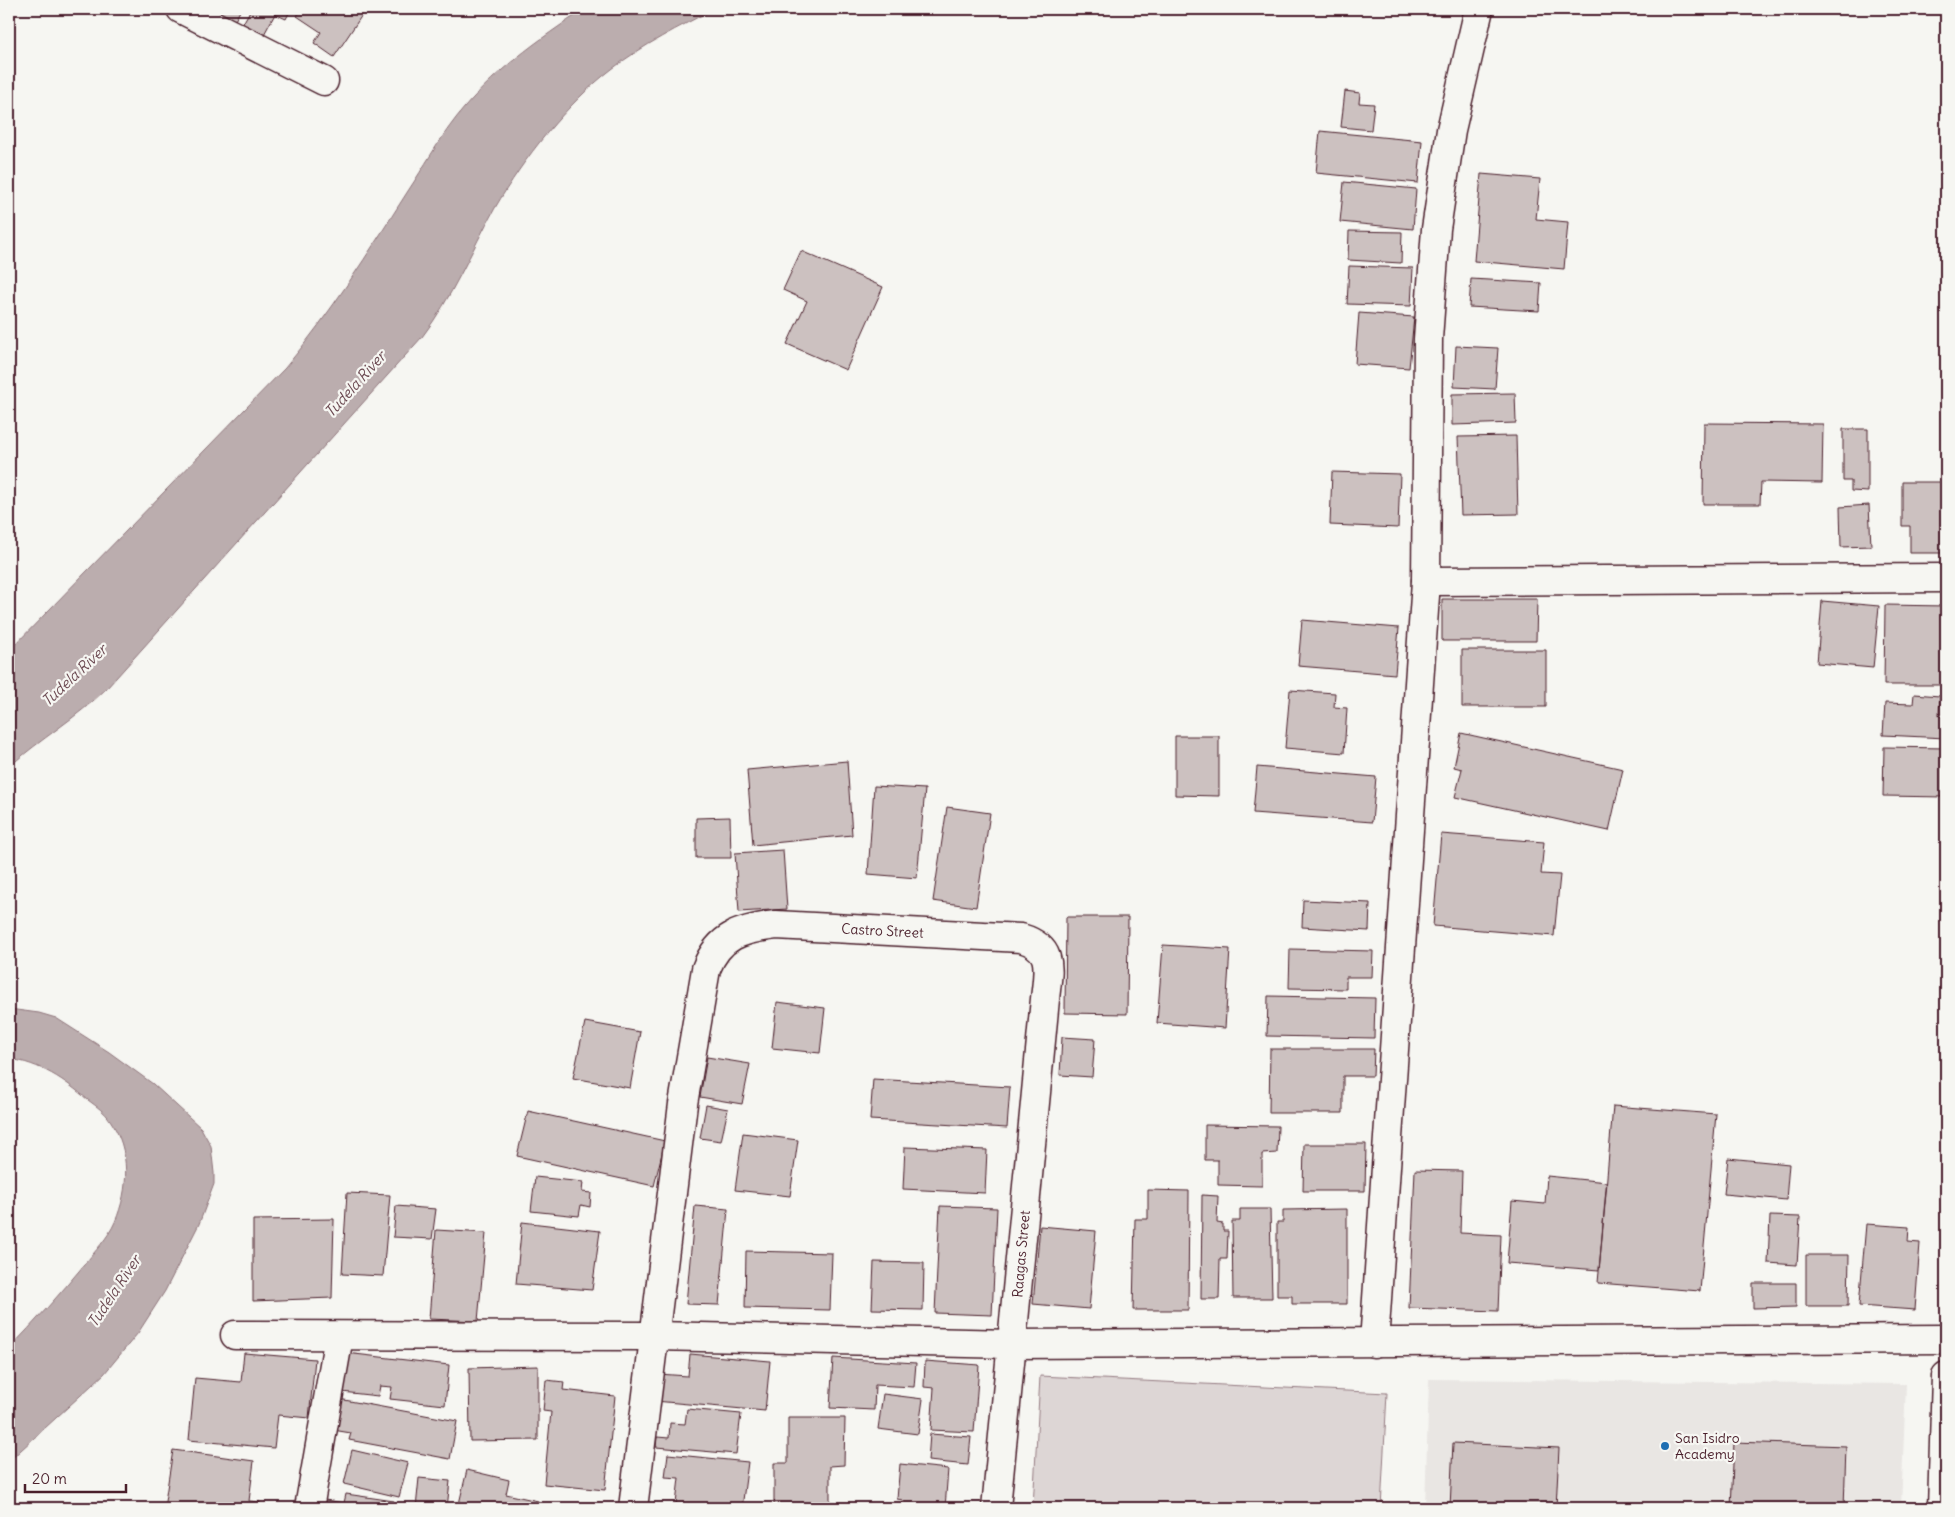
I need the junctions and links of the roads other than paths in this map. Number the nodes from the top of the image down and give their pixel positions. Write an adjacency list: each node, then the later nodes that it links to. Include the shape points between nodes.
1 (181, 9): 3 (street)
2 (1479, 9): 5 (street, via 1451,130 1436,229 1428,339)
3 (324, 82)
4 (1946, 578): 5 (street)
5 (1426, 581): 11 (street)
6 (1045, 999): 9 (street, Castro Street, via 1046,958 1042,947 1021,938 776,925 738,932 726,939 710,958 701,988); 12 (street, Raagas Street)
7 (235, 1335): 8 (street)
8 (339, 1336): 9 (street); 14 (street)
9 (654, 1336): 12 (street); 15 (street, Castro Street)
10 (1946, 1339): 11 (street)
11 (1374, 1343): 12 (street)
12 (1012, 1344): 16 (street, Raagas Street)
13 (1946, 1376): 17 (street)
14 (309, 1508)
15 (633, 1508)
16 (996, 1508)
17 (1942, 1508)

